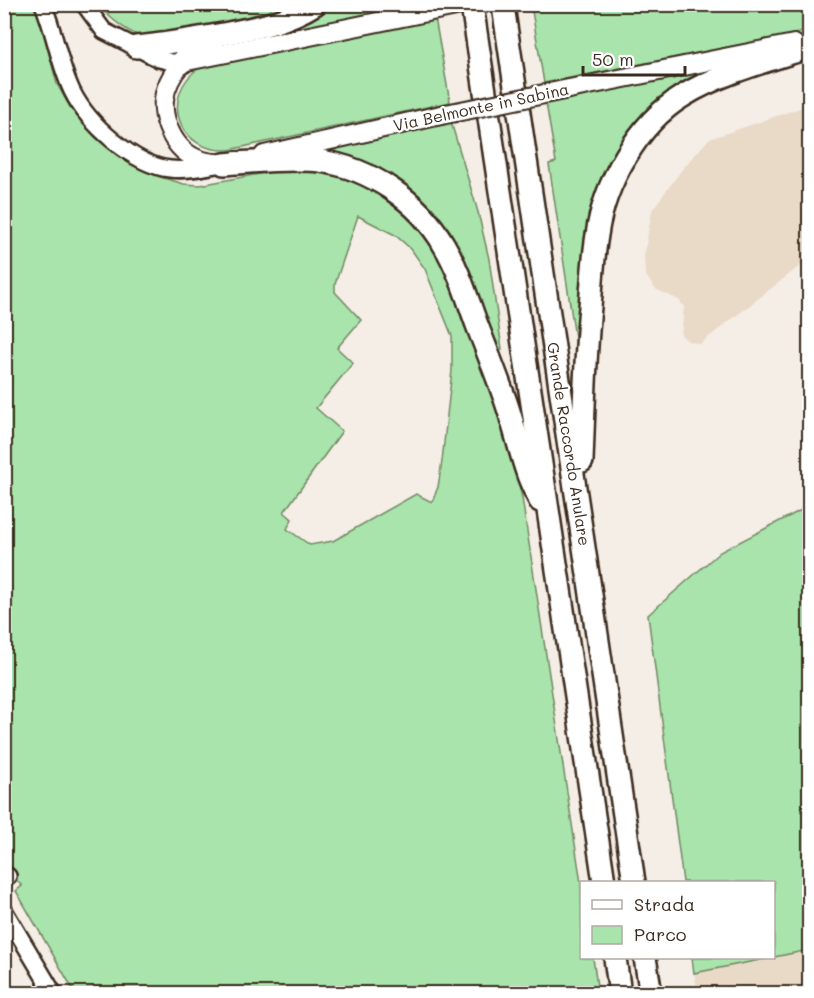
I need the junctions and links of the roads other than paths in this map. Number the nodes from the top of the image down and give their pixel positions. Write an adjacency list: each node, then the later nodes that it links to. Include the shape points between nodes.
1 (43, 4): 11 (street, Via Belmonte in Sabina, via 72,92 105,134 158,167 180,170)
2 (84, 4): 9 (street, via 104,31)
3 (315, 4): 6 (highway, via 286,19)
4 (503, 6): 12 (highway, Grande Raccordo Anulare)
5 (470, 8): 10 (main road, via 433,11); 13 (highway, Grande Raccordo Anulare, via 490,116)
6 (254, 28): 9 (highway); 10 (highway, via 190,53)
7 (810, 42): 11 (main road, Via Belmonte in Sabina, bridge, via 441,115)
8 (810, 46): 12 (highway, via 683,96 650,123 614,179 597,234 586,347)
9 (136, 47): 10 (street, via 165,61)
10 (182, 62): 11 (main road, Via Belmonte in Sabina, via 165,94 167,125 184,152 200,160)
11 (224, 164): 13 (highway, via 320,161 341,166 395,191 422,215 445,246 459,277 528,474)
12 (580, 513): 15 (highway, Grande Raccordo Anulare)
13 (550, 525): 14 (highway, Grande Raccordo Anulare)
14 (604, 881)
15 (634, 881)
16 (4, 910): 19 (street)
17 (615, 959): 20 (highway)
18 (645, 959): 21 (highway)
19 (54, 993)
20 (620, 993)
21 (651, 993)

